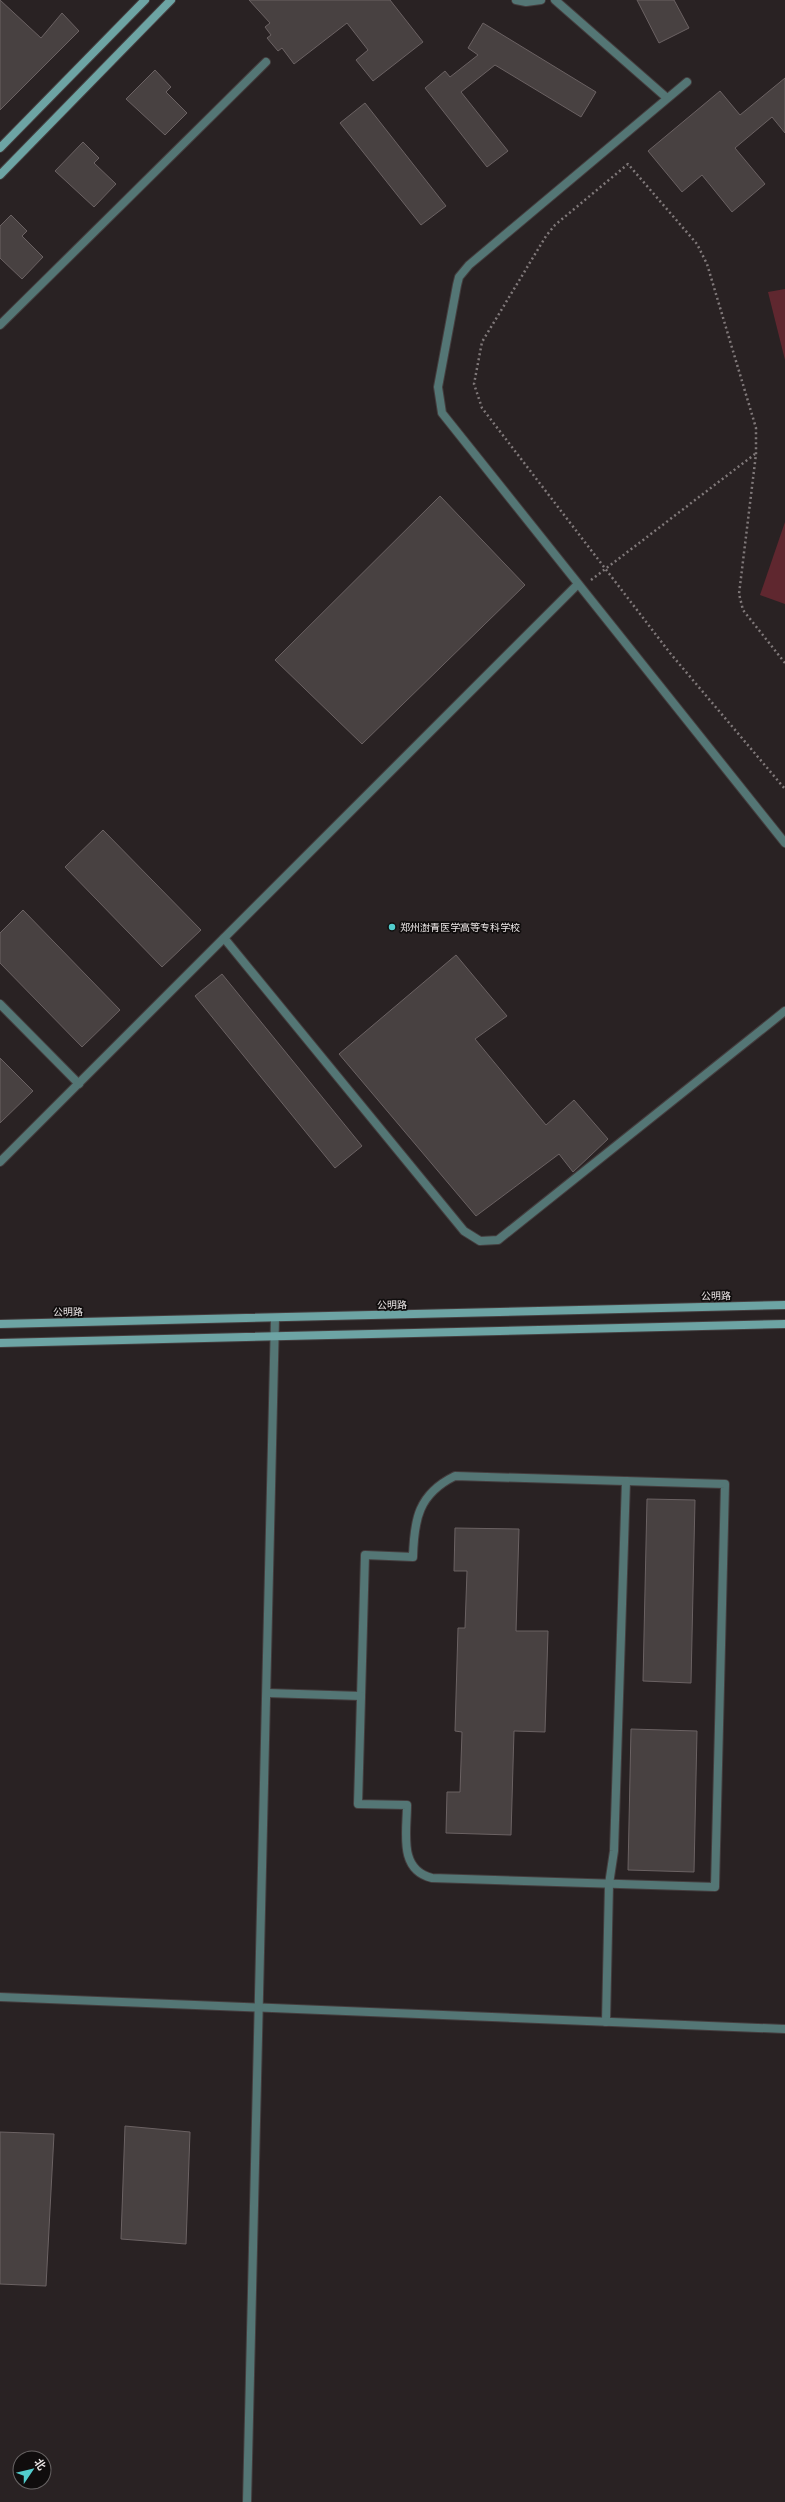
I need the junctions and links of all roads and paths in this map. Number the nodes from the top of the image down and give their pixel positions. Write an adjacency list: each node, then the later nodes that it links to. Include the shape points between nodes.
1 (145, 0): 9 (street)
2 (172, 0): 10 (street)
3 (516, 0): 4 (street)
4 (541, 0)
5 (555, 0): 8 (street)
6 (266, 62): 11 (street)
7 (687, 82): 8 (street)
8 (667, 98): 14 (street, via 469,265 457,286 438,387 442,413)
9 (0, 148)
10 (0, 175)
11 (0, 325)
12 (756, 454): 13 (path); 13 (path, via 756,428 707,264 697,244 628,164 555,225 546,236 482,342 474,384 482,408); 15 (path, via 739,594 743,610)
13 (606, 569): 14 (path); 16 (path, via 670,653)
14 (580, 586): 17 (street); 18 (street)
15 (785, 663)
16 (785, 789)
17 (785, 843)
18 (224, 938): 20 (street, via 464,1231 480,1241 498,1240); 21 (street)
19 (0, 1004): 21 (street)
20 (785, 1011)
21 (79, 1084): 22 (street)
22 (0, 1162)
23 (785, 1305): 24 (street, 公明路)
24 (275, 1318): 25 (street, 公明路); 27 (street)
25 (0, 1324)
26 (785, 1324): 27 (street)
27 (275, 1337): 28 (street); 30 (street)
28 (0, 1343)
29 (626, 1481): 31 (street, via 455,1476 442,1482 425,1501 414,1524 413,1557 365,1556); 32 (street, via 614,1851); 32 (street, via 725,1484 715,1887)
30 (267, 1694): 31 (street); 34 (street)
31 (361, 1696): 32 (street, via 358,1804 407,1805 406,1854 418,1872 432,1878)
32 (609, 1884): 35 (street)
33 (0, 1996): 34 (street)
34 (260, 2008): 35 (street); 37 (street)
35 (606, 2022): 36 (street)
36 (785, 2029)
37 (247, 2502)

